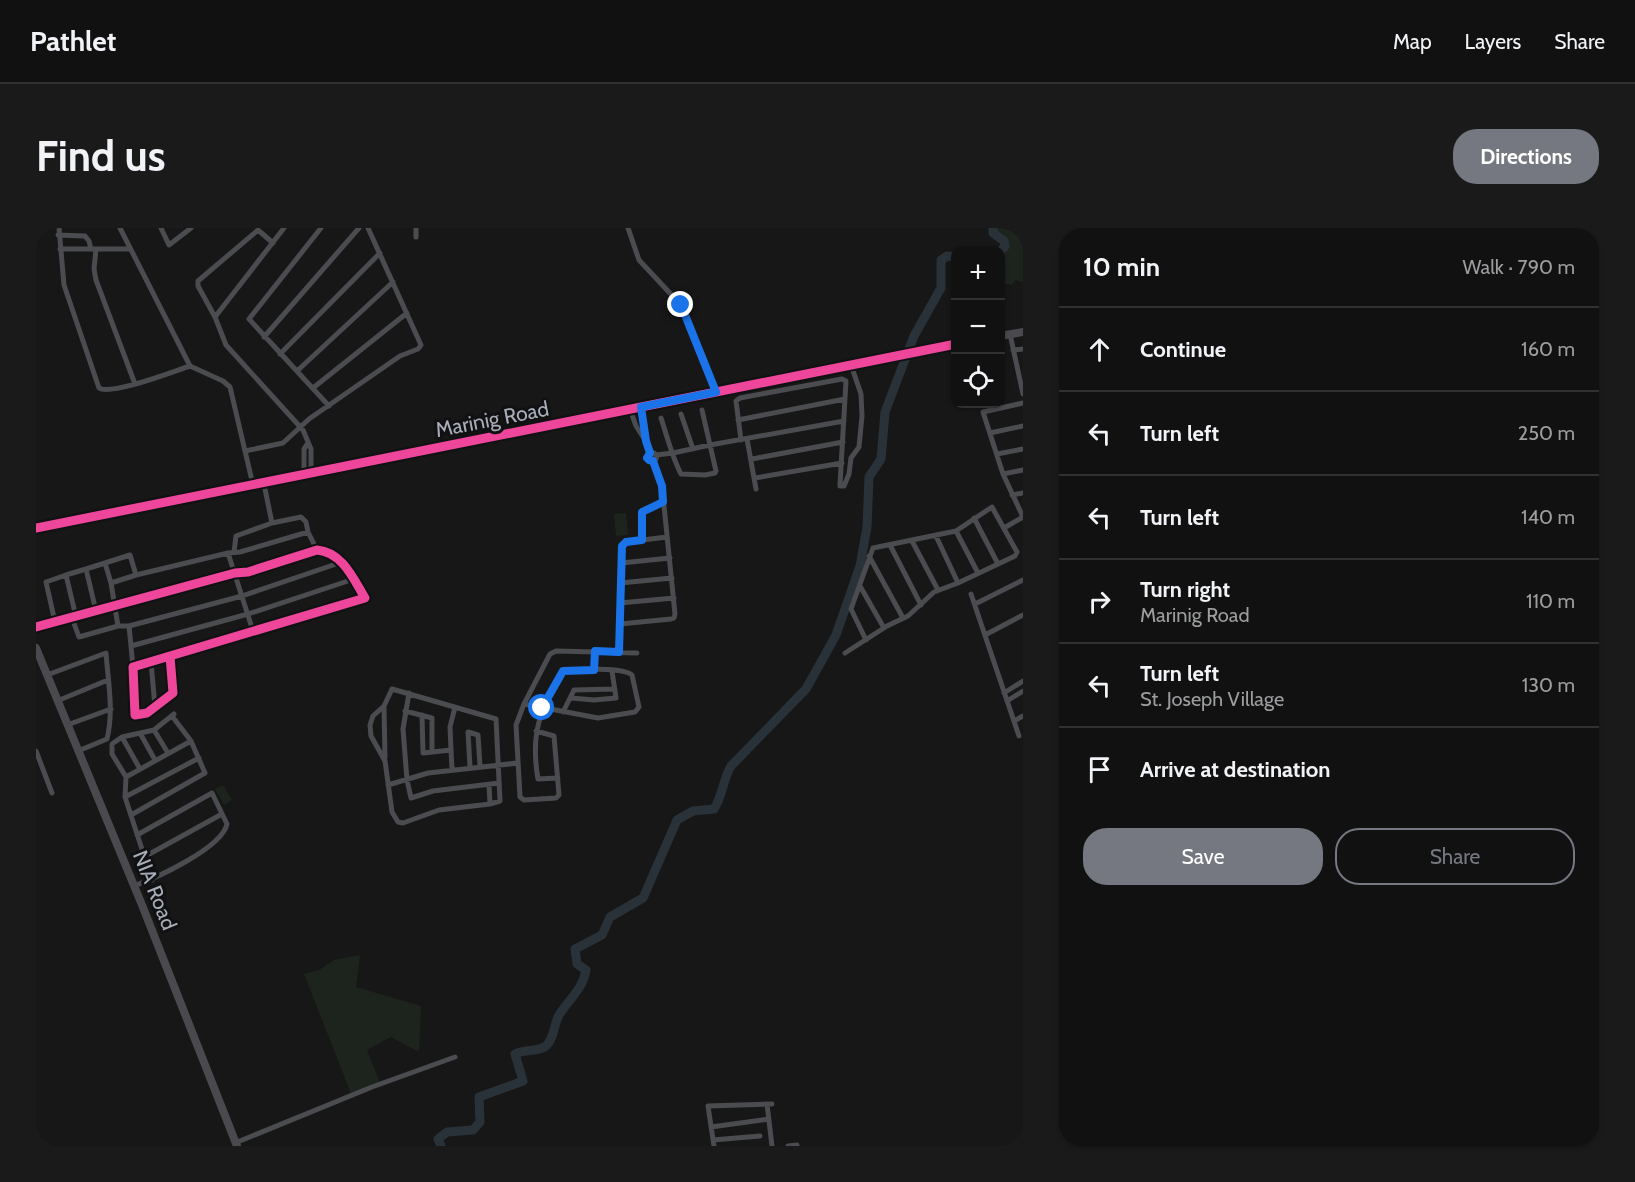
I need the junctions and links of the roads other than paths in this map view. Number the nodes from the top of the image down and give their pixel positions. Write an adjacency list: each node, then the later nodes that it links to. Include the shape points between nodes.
1 (120, 228): 15 (street)
2 (161, 228): 3 (street, via 169,244)
3 (191, 228)
4 (284, 228): 12 (street)
5 (321, 228): 23 (street, via 249,319)
6 (359, 228): 23 (street)
7 (368, 228): 16 (street)
8 (416, 228): 11 (street)
9 (628, 228): 33 (street, via 639,260 681,305)
10 (59, 231): 13 (street); 14 (street, via 85,236)
11 (416, 237)
12 (273, 243): 19 (street); 19 (street, via 258,230 198,281)
13 (60, 249): 14 (street); 31 (street, via 64,285 97,385 104,391)
14 (93, 249): 15 (street); 31 (street, via 96,280)
15 (130, 249): 29 (street)
16 (380, 253): 17 (street); 27 (street)
17 (393, 282): 18 (street); 30 (street)
18 (406, 313): 32 (street); 37 (street, via 421,345 418,349 400,356)
19 (215, 317): 45 (street, via 226,345)
20 (1023, 332): 21 (street)
21 (1010, 334): 22 (street); 26 (street)
22 (1005, 335)
23 (264, 337): 27 (street)
24 (951, 346): 28 (street, Marinig Road)
25 (1023, 349): 26 (street)
26 (1013, 350): 34 (street)
27 (280, 354): 30 (street)
28 (851, 365): 33 (street, Marinig Road); 59 (street, via 861,394 861,426 859,450 851,458 842,487)
29 (190, 366): 31 (street); 54 (street, via 230,387)
30 (297, 372): 32 (street)
31 (135, 384)
32 (313, 388): 37 (street)
33 (716, 392): 38 (street, Marinig Road)
34 (1023, 394)
35 (845, 399): 43 (street); 43 (street, via 846,381 834,379 740,398 735,404); 44 (street)
36 (1023, 403): 47 (street, via 983,412)
37 (328, 406): 45 (street)
38 (641, 407): 39 (street, Marinig Road); 49 (street)
39 (630, 409): 49 (street); 61 (street, Marinig Road)
40 (702, 410): 51 (street)
41 (681, 414): 52 (street)
42 (661, 418): 55 (street)
43 (738, 420): 48 (street)
44 (844, 421): 48 (street); 50 (street)
45 (301, 426): 54 (street, via 283,443); 61 (street, via 308,443 304,449)
46 (1023, 426): 47 (street)
47 (990, 433): 56 (street)
48 (744, 439): 51 (street); 58 (street)
49 (646, 441): 57 (street)
50 (843, 442): 58 (street); 59 (street)
51 (710, 445): 52 (street); 55 (street, via 716,471 711,474 681,474)
52 (693, 448): 55 (street)
53 (1023, 449): 56 (street)
54 (245, 451): 64 (street)
55 (673, 453): 57 (street)
56 (997, 454): 62 (street)
57 (653, 456): 69 (street)
58 (752, 459): 63 (street)
59 (842, 463): 63 (street)
60 (1023, 470): 62 (street)
61 (308, 474): 64 (street, Marinig Road)
62 (1003, 474): 68 (street)
63 (755, 478): 66 (street)
64 (253, 484): 73 (street, Marinig Road)
65 (265, 489): 72 (street)
66 (756, 489)
67 (1023, 493): 68 (street)
68 (1012, 495): 70 (street)
69 (663, 502): 78 (street); 79 (street, via 642,512)
70 (1023, 516): 74 (street)
71 (974, 518): 74 (street, via 992,507); 75 (street); 89 (street)
72 (272, 523): 76 (street, via 301,517); 83 (street, via 236,536)
73 (36, 528)
74 (1004, 528): 89 (street, via 1017,554)
75 (956, 531): 77 (street); 92 (street)
76 (308, 532): 82 (street); 83 (street)
77 (936, 536): 80 (street); 99 (street)
78 (667, 537): 79 (street); 85 (street)
79 (642, 540): 88 (street, via 623,543)
80 (912, 541): 81 (street); 102 (street)
81 (890, 545): 84 (street, via 873,548); 108 (street)
82 (317, 550): 86 (street); 91 (street)
83 (231, 552): 91 (street); 94 (street)
84 (869, 556): 101 (street); 114 (street)
85 (670, 558): 88 (street); 95 (street)
86 (342, 562): 96 (street); 104 (street)
87 (105, 563): 90 (street); 94 (street, via 130,555); 98 (street)
88 (621, 563): 100 (street)
89 (998, 564): 92 (street)
90 (86, 569): 93 (street); 110 (street)
91 (235, 573): 104 (street); 109 (street)
92 (978, 573): 99 (street)
93 (66, 575): 113 (street); 115 (street, via 46,582)
94 (136, 575): 98 (street)
95 (672, 578): 100 (street); 105 (street)
96 (354, 579): 111 (street); 121 (street, via 365,597)
97 (1023, 580): 107 (street)
98 (111, 583): 109 (street)
99 (958, 583): 102 (street)
100 (620, 584): 106 (street)
101 (860, 586): 120 (street); 123 (street, via 851,609)
102 (938, 590): 108 (street)
103 (971, 594): 107 (street)
104 (242, 596): 111 (street); 118 (street)
105 (674, 598): 106 (street); 116 (street, via 674,618)
106 (620, 603): 116 (street)
107 (975, 604): 122 (street)
108 (921, 605): 114 (street)
109 (116, 606): 110 (street); 117 (street)
110 (96, 611): 113 (street)
111 (248, 614): 121 (street); 124 (street)
112 (1023, 615): 122 (street)
113 (74, 617): 115 (street); 117 (street, via 79,637)
114 (903, 618): 120 (street)
115 (55, 622): 119 (street)
116 (620, 624): 127 (street)
117 (118, 626): 118 (street)
118 (129, 626): 124 (street)
119 (36, 627)
120 (884, 628): 123 (street)
121 (253, 631): 130 (street)
122 (985, 635): 141 (street)
123 (866, 640): 129 (street)
124 (131, 646): 132 (street)
125 (36, 648): 135 (street, NIA Road)
126 (595, 651): 127 (street); 133 (street); 145 (street, via 552,652)
127 (619, 652): 128 (street)
128 (636, 653)
129 (845, 653)
130 (170, 656): 131 (street); 147 (street, via 173,693)
131 (150, 662): 132 (street); 147 (street)
132 (133, 667): 147 (street, via 135,715)
133 (594, 670): 134 (street); 149 (street, via 563,671)
134 (612, 671): 138 (street); 152 (street, via 631,673 638,710 598,718)
135 (47, 675): 136 (street, via 106,653); 143 (street, NIA Road)
136 (108, 680): 143 (street); 150 (street)
137 (1023, 681): 141 (street)
138 (615, 689): 142 (street, via 574,690); 142 (street, via 613,698)
139 (1023, 691): 144 (street)
140 (410, 693): 146 (street, via 392,689); 148 (street); 151 (street)
141 (1004, 693): 144 (street)
142 (571, 698): 152 (street)
143 (57, 701): 156 (street, NIA Road)
144 (1007, 701): 155 (street)
145 (524, 704): 149 (street); 171 (street, via 516,725)
146 (384, 705): 170 (street); 170 (street, via 370,725 371,736)
147 (154, 707)
148 (455, 707): 163 (street, via 450,728); 172 (street, via 496,719)
149 (542, 708): 152 (street); 158 (street)
150 (111, 709): 156 (street); 165 (street, via 106,739)
151 (405, 711): 153 (street); 179 (street)
152 (563, 712)
153 (422, 715): 166 (street, via 432,718); 166 (street, via 423,752)
154 (1023, 716): 155 (street)
155 (1014, 721): 160 (street)
156 (67, 725): 165 (street, NIA Road)
157 (154, 730): 159 (street); 162 (street, via 173,715); 167 (street)
158 (536, 731): 178 (street, via 554,736); 178 (street, via 538,779)
159 (140, 733): 161 (street); 169 (street)
160 (1019, 736)
161 (122, 737): 175 (street); 177 (street, via 112,744 112,754)
162 (190, 741): 167 (street); 168 (street)
163 (451, 750): 166 (street); 176 (street)
164 (36, 751): 183 (street)
165 (78, 751): 191 (street, NIA Road)
166 (432, 752)
167 (168, 753): 169 (street)
168 (199, 758): 184 (street); 187 (street, via 205,773)
169 (155, 760): 175 (street)
170 (385, 761): 181 (street)
171 (518, 763): 172 (street); 178 (street, via 521,800 558,798)
172 (498, 765): 173 (street); 180 (street)
173 (480, 766): 174 (street); 174 (street, via 478,735 467,731)
174 (470, 767): 176 (street)
175 (140, 769): 177 (street)
176 (452, 769): 179 (street)
177 (126, 777): 184 (street)
178 (558, 778)
179 (407, 780): 181 (street); 182 (street, via 411,798 433,791)
180 (499, 783): 182 (street); 185 (street, via 500,801)
181 (388, 785): 185 (street, via 392,812 400,823 439,810)
182 (489, 785): 185 (street)
183 (52, 793)
184 (125, 797): 187 (street)
185 (490, 804)
186 (222, 814): 188 (street, via 212,793); 189 (street); 190 (street, via 228,826 209,846)
187 (130, 815): 188 (street)
188 (137, 836): 189 (street)
189 (144, 857): 190 (street)
190 (152, 880): 191 (street)
191 (134, 886): 197 (street, NIA Road)
192 (455, 1057): 197 (street)
193 (769, 1119): 194 (street); 194 (street, via 769,1104 708,1106); 199 (street)
194 (711, 1127): 196 (street)
195 (760, 1136): 196 (street)
196 (713, 1143)
197 (236, 1144)
198 (797, 1145): 200 (street)
199 (772, 1146)
200 (788, 1146)

